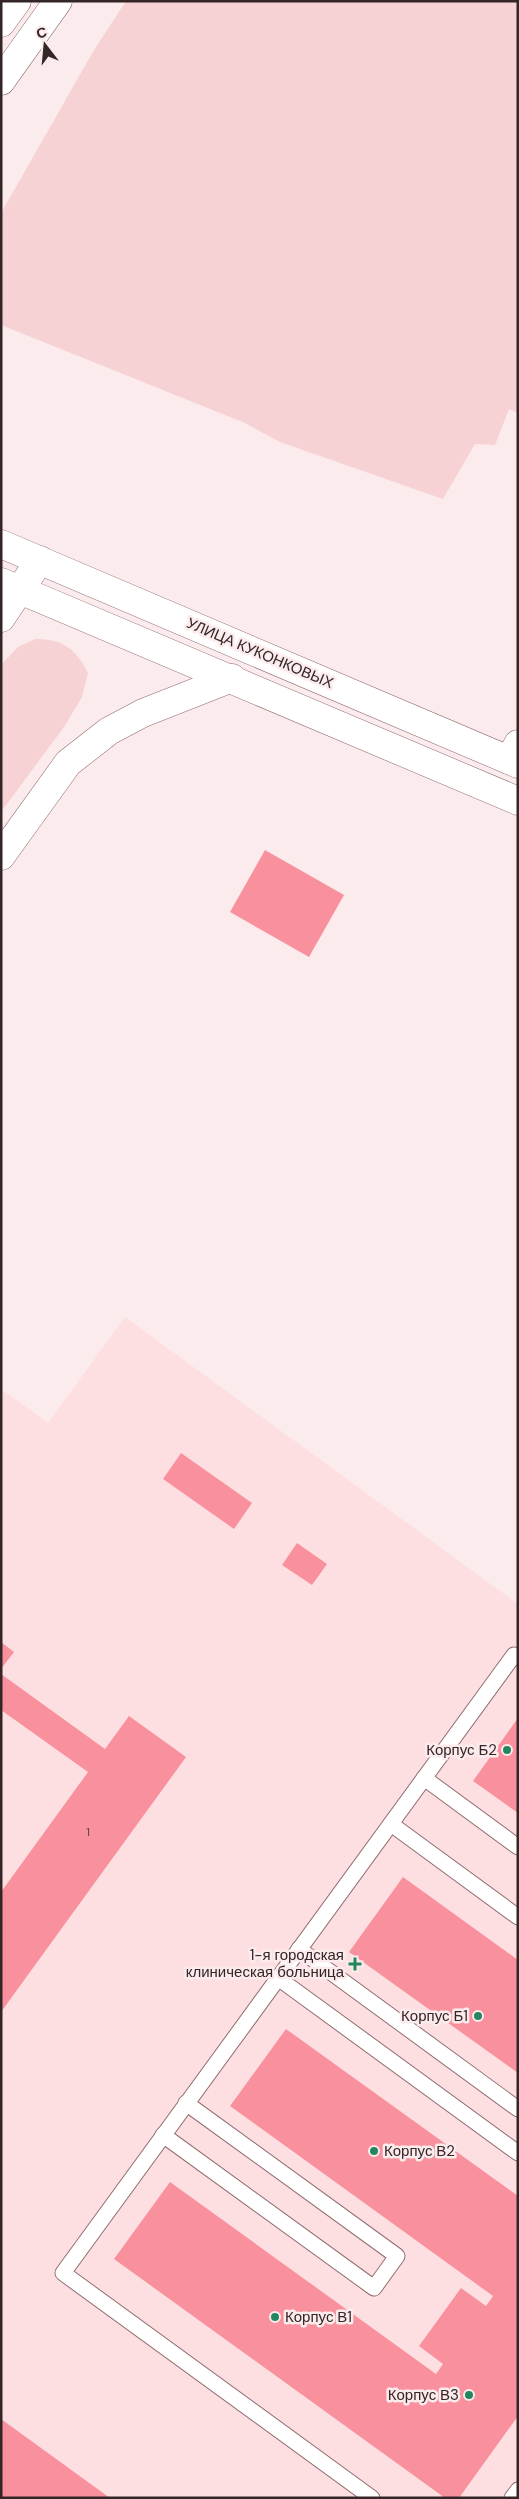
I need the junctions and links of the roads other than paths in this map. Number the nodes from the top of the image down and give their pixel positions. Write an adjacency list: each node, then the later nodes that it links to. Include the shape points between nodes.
1 (17, 1): 3 (main road)
2 (58, 1): 4 (main road)
3 (1, 23)
4 (1, 80)
5 (1, 544): 6 (main road, УЛИЦА КУКОНКОВЫХ)
6 (40, 560): 7 (main road); 10 (main road, УЛИЦА КУКОНКОВЫХ)
7 (10, 586): 8 (main road); 9 (main road)
8 (1, 618)
9 (232, 678): 11 (main road); 12 (main road, via 143,712 109,731 68,762)
10 (515, 756)
11 (518, 801)
12 (1, 856)
13 (518, 1657): 14 (lane, via 514,1655)
14 (424, 1778): 15 (lane); 16 (lane)
15 (391, 1824): 17 (lane); 18 (lane)
16 (518, 1847)
17 (518, 1917)
18 (299, 1949): 19 (lane); 21 (lane)
19 (278, 1978): 20 (lane); 23 (lane)
20 (186, 2103): 22 (lane); 22 (lane, via 396,2256 374,2288)
21 (518, 2109)
22 (163, 2135): 25 (lane, via 63,2272)
23 (518, 2152)
24 (518, 2490): 26 (lane)
25 (372, 2498)
26 (512, 2498)

